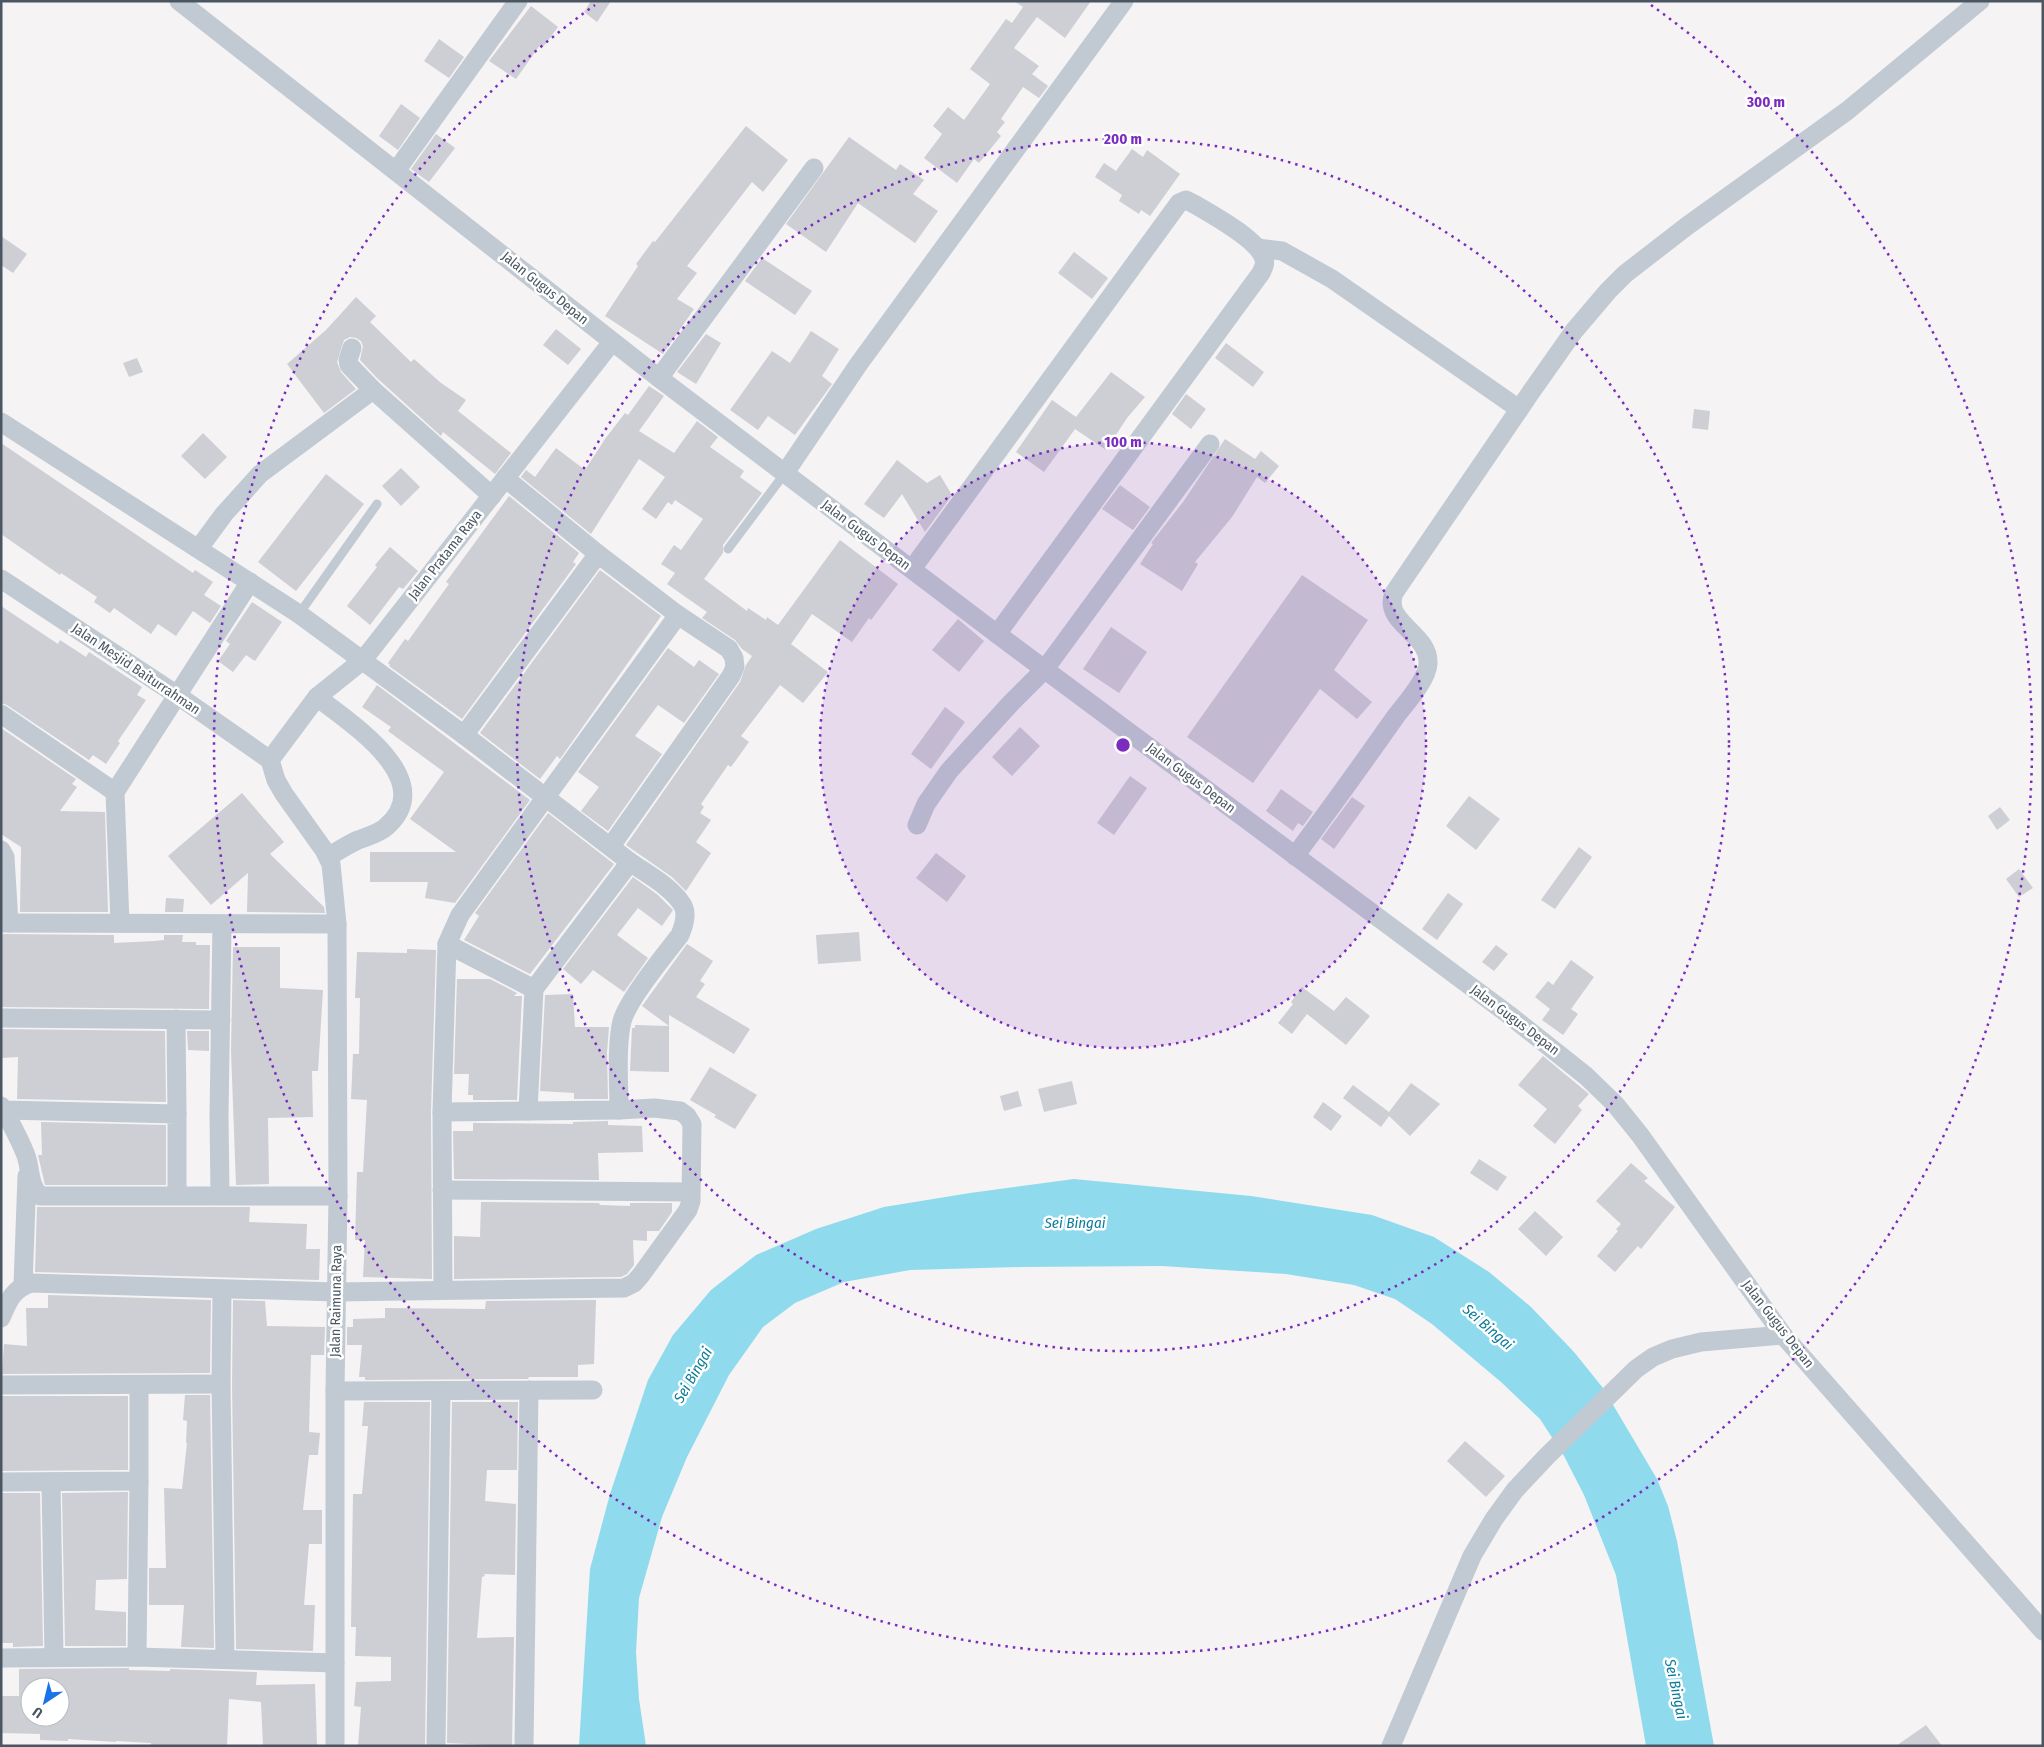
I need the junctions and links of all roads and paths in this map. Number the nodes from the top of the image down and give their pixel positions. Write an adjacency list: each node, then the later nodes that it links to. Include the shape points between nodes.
1 (179, 1): 6 (street, Jalan Gugus Depan)
2 (518, 1): 6 (street)
3 (1124, 1): 15 (street, via 858,365)
4 (1980, 1): 12 (street, via 1846,110 1625,274 1574,331)
5 (814, 168): 10 (street)
6 (396, 171): 8 (street, Jalan Gugus Depan)
7 (1258, 248): 12 (street, via 1282,251 1332,279); 22 (street, via 1199,207 1186,200 1178,203); 27 (street, via 1265,265 1256,280)
8 (612, 342): 10 (street, Jalan Gugus Depan); 16 (street, Jalan Pratama Raya)
9 (352, 348): 11 (street, via 348,360 350,365)
10 (659, 378): 15 (street, Jalan Gugus Depan)
11 (373, 390): 17 (street); 19 (street, via 260,474)
12 (1519, 409): 40 (street, via 1423,548 1392,599 1395,615 1425,649 1428,667 1424,676)
13 (1, 422): 19 (street)
14 (1210, 444): 29 (street)
15 (785, 473): 20 (lane); 22 (street, Jalan Gugus Depan)
16 (505, 478): 17 (street, Jalan Pratama Raya); 21 (street)
17 (492, 496): 28 (street, Jalan Pratama Raya)
18 (377, 504): 25 (lane)
19 (199, 548): 24 (street)
20 (728, 548)
21 (598, 554): 26 (street); 33 (street)
22 (912, 569): 27 (street, Jalan Gugus Depan)
23 (1, 580): 30 (street, Jalan Mesjid Baiturrahman)
24 (250, 582): 25 (street); 30 (street)
25 (299, 614): 28 (street)
26 (678, 615): 36 (street); 38 (street, via 729,649 735,667)
27 (997, 634): 29 (street, Jalan Gugus Depan)
28 (363, 660): 31 (street, Jalan Pratama Raya); 33 (street)
29 (1045, 669): 37 (street, via 949,771 926,804); 40 (street, Jalan Gugus Depan)
30 (177, 696): 34 (street, Jalan Mesjid Baiturrahman); 35 (street)
31 (317, 697): 34 (street, Jalan Pratama Raya); 41 (street, via 380,748 394,765 402,795 400,808 385,828)
32 (1, 714): 35 (street)
33 (464, 735): 36 (street)
34 (270, 760): 41 (street, via 284,794)
35 (115, 792): 44 (street)
36 (546, 798): 38 (street); 47 (street, via 460,915)
37 (917, 825)
38 (611, 846): 42 (street)
39 (1, 850): 43 (street, via 5,857)
40 (1295, 856): 68 (street, Jalan Gugus Depan, via 1553,1049 1615,1104)
41 (328, 857): 46 (street, Jalan Raimuna Raya, via 334,875)
42 (630, 862): 48 (street); 53 (street, via 664,887 682,905 685,914 680,934 622,1020)
43 (5, 923): 44 (street)
44 (120, 924): 45 (street)
45 (222, 924): 46 (street); 51 (street)
46 (337, 924): 62 (street, Jalan Raimuna Raya)
47 (447, 944): 48 (street); 55 (street)
48 (534, 989): 54 (street)
49 (1, 1018): 50 (street)
50 (176, 1020): 51 (street); 56 (street)
51 (221, 1020): 61 (street)
52 (3, 1108): 56 (street); 57 (street, via 26,1155)
53 (619, 1110): 54 (street); 59 (street, via 670,1108 688,1116 692,1124)
54 (528, 1111): 55 (street)
55 (442, 1112): 58 (street)
56 (177, 1114): 60 (street)
57 (27, 1167): 60 (street, via 35,1191 40,1196); 63 (street)
58 (442, 1190): 59 (street); 65 (street)
59 (690, 1192): 65 (street, via 685,1216 630,1286 616,1289)
60 (177, 1195): 61 (street)
61 (220, 1195): 62 (street)
62 (338, 1196): 66 (street, Jalan Raimuna Raya)
63 (23, 1285): 64 (street, via 31,1282); 67 (street, via 14,1291)
64 (222, 1289): 66 (street); 69 (street)
65 (443, 1289): 66 (street)
66 (336, 1292): 74 (street, Jalan Raimuna Raya)
67 (1, 1318)
68 (1783, 1335): 79 (street, Jalan Gugus Depan); 89 (street, via 1691,1345 1654,1357 1636,1369 1547,1456 1510,1497 1472,1556)
69 (221, 1384): 71 (street); 84 (street)
70 (1, 1385): 71 (street)
71 (139, 1386): 76 (street)
72 (529, 1390): 73 (street); 75 (street); 88 (street)
73 (593, 1390)
74 (335, 1391): 75 (street); 85 (street, Jalan Raimuna Raya)
75 (441, 1391): 87 (street)
76 (139, 1481): 78 (street); 82 (street)
77 (1, 1482): 78 (street)
78 (51, 1482): 81 (street)
79 (2036, 1614): 80 (street, Jalan Gugus Depan)
80 (2043, 1631)
81 (54, 1657): 82 (street); 83 (street)
82 (137, 1657): 84 (street)
83 (1, 1658)
84 (226, 1659): 85 (street)
85 (335, 1663): 86 (street, Jalan Raimuna Raya)
86 (335, 1746)
87 (436, 1746)
88 (524, 1746)
89 (1391, 1746)

